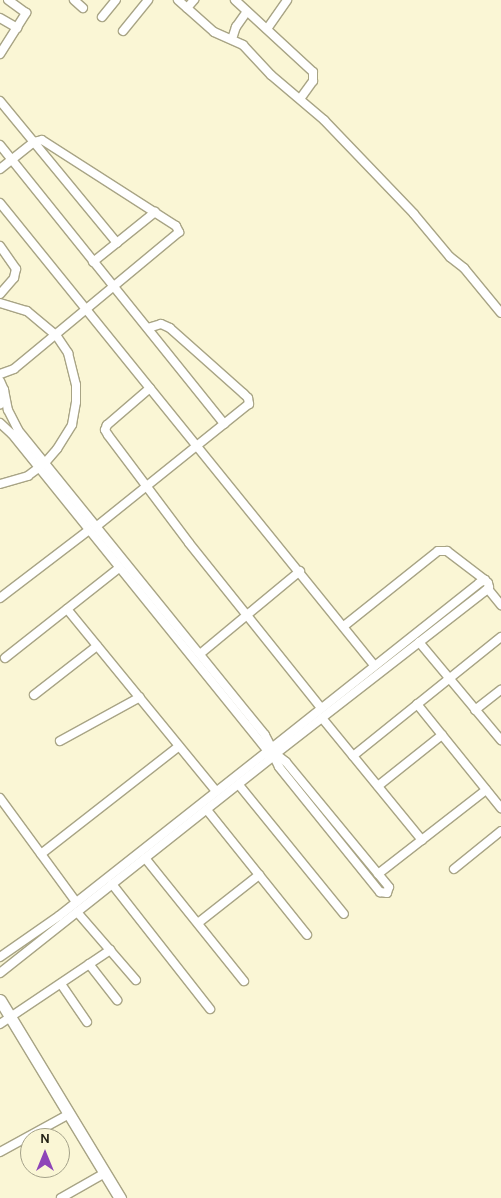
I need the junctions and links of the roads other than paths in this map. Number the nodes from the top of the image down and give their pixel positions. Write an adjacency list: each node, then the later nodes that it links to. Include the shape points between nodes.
1 (8, 0): 14 (street, via 26,13)
2 (74, 0): 9 (street)
3 (116, 0): 12 (street)
4 (148, 0): 16 (street)
5 (178, 0): 10 (street)
6 (194, 0): 10 (street)
7 (235, 0): 11 (street)
8 (287, 0): 15 (street)
9 (83, 8)
10 (187, 8): 17 (street, via 214,32)
11 (247, 11): 15 (street); 17 (street)
12 (102, 17)
13 (0, 18): 14 (street)
14 (18, 28): 18 (street)
15 (267, 29): 20 (street, via 314,72 313,81)
16 (123, 31)
17 (232, 39): 20 (street, via 243,45 271,75)
18 (3, 44): 19 (street)
19 (0, 54)
20 (300, 99): 35 (street, via 370,167)
21 (0, 101): 22 (street)
22 (34, 142): 24 (street); 27 (street, via 47,142); 28 (street)
23 (0, 145): 24 (street)
24 (12, 160): 25 (street); 30 (street)
25 (0, 169)
26 (0, 203): 34 (street)
27 (155, 212): 28 (street); 31 (street, via 176,226 177,234)
28 (117, 243): 30 (street)
29 (0, 246): 32 (street, via 14,264 16,273)
30 (93, 262): 31 (street)
31 (113, 287): 34 (street); 36 (street)
32 (0, 294)
33 (0, 303): 37 (street, via 28,311)
34 (86, 310): 37 (street); 41 (street)
35 (501, 313)
36 (148, 328): 44 (street); 44 (street, via 166,324 248,398 249,404)
37 (56, 334): 38 (street); 46 (street, via 72,362 76,402 70,430)
38 (14, 369): 39 (street); 40 (street)
39 (0, 374)
40 (2, 385): 42 (street); 46 (street, via 12,420)
41 (150, 388): 45 (street); 48 (street, via 113,418 105,430)
42 (0, 404)
43 (0, 423): 46 (street)
44 (224, 424): 45 (street)
45 (196, 446): 48 (street); 52 (street)
46 (42, 465): 47 (street, via 28,476); 49 (street); 50 (street)
47 (0, 484)
48 (147, 486): 49 (street); 58 (street)
49 (97, 526): 63 (street)
50 (89, 530): 51 (street); 55 (street)
51 (119, 568): 57 (street); 78 (street)
52 (300, 571): 58 (street); 59 (street)
53 (485, 580): 54 (street); 59 (street, via 447,551 438,551); 65 (street)
54 (488, 589): 56 (street); 61 (street)
55 (0, 598)
56 (501, 605)
57 (67, 609): 62 (street); 64 (street)
58 (246, 616): 63 (street); 71 (street)
59 (344, 626): 65 (street)
60 (501, 637): 66 (street)
61 (419, 642): 66 (street); 73 (street)
62 (97, 646): 68 (street); 69 (street)
63 (200, 654): 78 (street, via 265,736)
64 (5, 658)
65 (374, 665): 71 (street)
66 (449, 678): 70 (street); 72 (street)
67 (501, 690): 72 (street)
68 (34, 695)
69 (140, 698): 76 (street); 77 (street)
70 (417, 704): 74 (street); 79 (street)
71 (321, 708): 78 (street)
72 (475, 710): 75 (street)
73 (322, 718): 78 (street); 79 (street)
74 (442, 735): 81 (street); 82 (street)
75 (501, 740)
76 (60, 741)
77 (179, 746): 83 (street); 89 (street)
78 (272, 752): 80 (street); 83 (street); 92 (street, via 286,762); 92 (street, via 279,767 380,892 387,893 389,887)
79 (353, 756): 81 (street)
80 (240, 785): 86 (street); 97 (street)
81 (378, 786): 88 (street)
82 (486, 790): 85 (street); 88 (street)
83 (216, 791): 95 (street)
84 (0, 798): 89 (street)
85 (501, 808)
86 (207, 810): 90 (street); 93 (street)
87 (501, 831): 91 (street)
88 (422, 840): 92 (street)
89 (41, 854): 95 (street)
90 (145, 858): 94 (street); 98 (street)
91 (454, 869)
92 (378, 874)
93 (259, 875): 98 (street); 99 (street)
94 (112, 884): 96 (street); 109 (street)
95 (76, 902): 101 (street)
96 (77, 912): 100 (street); 103 (street)
97 (344, 914)
98 (198, 922): 105 (street)
99 (306, 935)
100 (110, 950): 102 (street); 104 (street)
101 (0, 956)
102 (90, 964): 106 (street); 108 (street)
103 (0, 973)
104 (136, 980)
105 (244, 981)
106 (61, 984): 110 (street); 111 (street)
107 (0, 1000): 110 (main road)
108 (117, 1000)
109 (210, 1009)
110 (11, 1018): 112 (street); 113 (main road)
111 (87, 1022)
112 (0, 1024)
113 (69, 1114): 114 (street); 115 (main road)
114 (0, 1152)
115 (105, 1172): 116 (street); 117 (main road)
116 (61, 1198)
117 (120, 1198)

